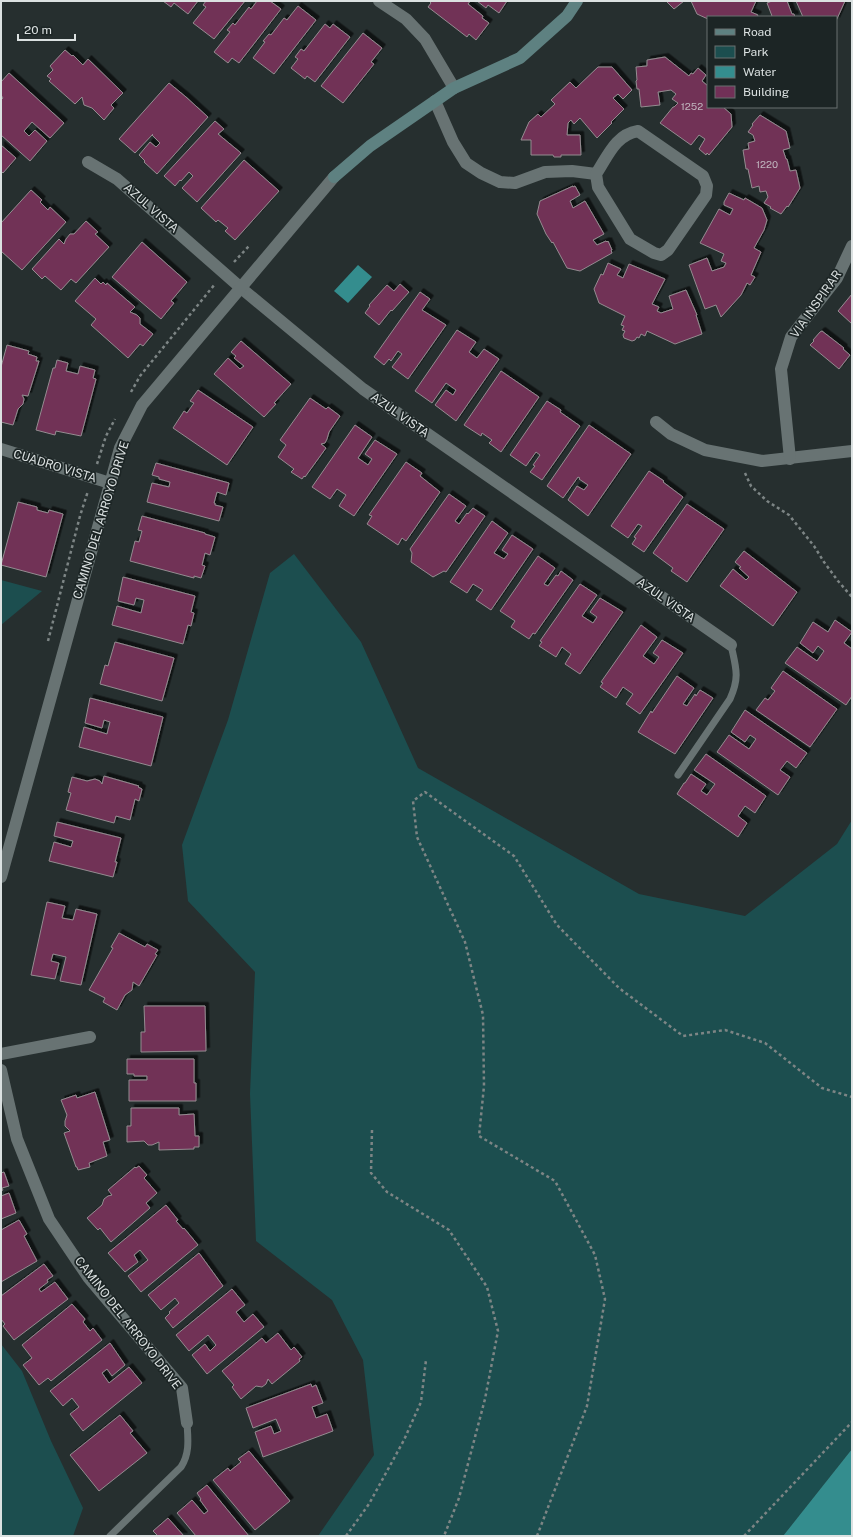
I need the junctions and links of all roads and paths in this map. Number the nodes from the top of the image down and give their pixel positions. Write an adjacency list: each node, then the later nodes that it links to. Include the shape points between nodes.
1 (379, 1): 3 (street, via 406,19 425,39)
2 (577, 1): 3 (street, via 567,16 520,58)
3 (454, 88): 4 (street)
4 (436, 101): 6 (street, via 453,142 466,163 500,182 515,184 545,172 572,171); 8 (street, CAMINO DEL ARROYO DRIVE, via 370,146 334,178)
5 (88, 162): 8 (street, AZUL VISTA, via 117,179)
6 (596, 174): 6 (street, via 598,187 630,239 661,255 668,250 706,195 707,186 703,176 638,131 619,139)
7 (852, 246): 13 (street, VIA INSPIRAR, via 837,278 791,337 781,369)
8 (241, 288): 14 (street, CAMINO DEL ARROYO DRIVE, via 142,405 120,448); 16 (street, AZUL VISTA, via 363,389)
9 (656, 422): 12 (street, via 671,434 705,450)
10 (1, 450): 14 (street, CUADRO VISTA)
11 (852, 451): 13 (street)
12 (738, 456): 13 (street, via 762,461); 15 (path, via 751,486 789,515)
13 (790, 459)
14 (110, 483): 18 (street, CAMINO DEL ARROYO DRIVE)
15 (852, 597)
16 (731, 645): 17 (lane, via 737,676 735,689)
17 (678, 775)
18 (2, 872)
19 (90, 1037): 20 (street)
20 (1, 1054)
21 (1, 1070): 26 (street, CAMINO DEL ARROYO DRIVE, via 17,1139 49,1219 88,1277 182,1388)
22 (852, 1097): 30 (path, via 822,1088 765,1043 725,1030 683,1036 619,988 557,925 514,856 425,792 412,801 417,837 465,942 483,1015 484,1086 479,1136 555,1181 596,1255 606,1299 587,1406)
23 (372, 1130): 29 (path, via 371,1173 387,1192 449,1230 487,1287 498,1331 486,1399 459,1498)
24 (426, 1360): 28 (path, via 421,1402 404,1440 369,1504)
25 (852, 1422): 31 (path)
26 (187, 1423): 27 (lane, via 187,1453 181,1467)
27 (110, 1536)
28 (346, 1536)
29 (444, 1536)
30 (537, 1536)
31 (744, 1536)

